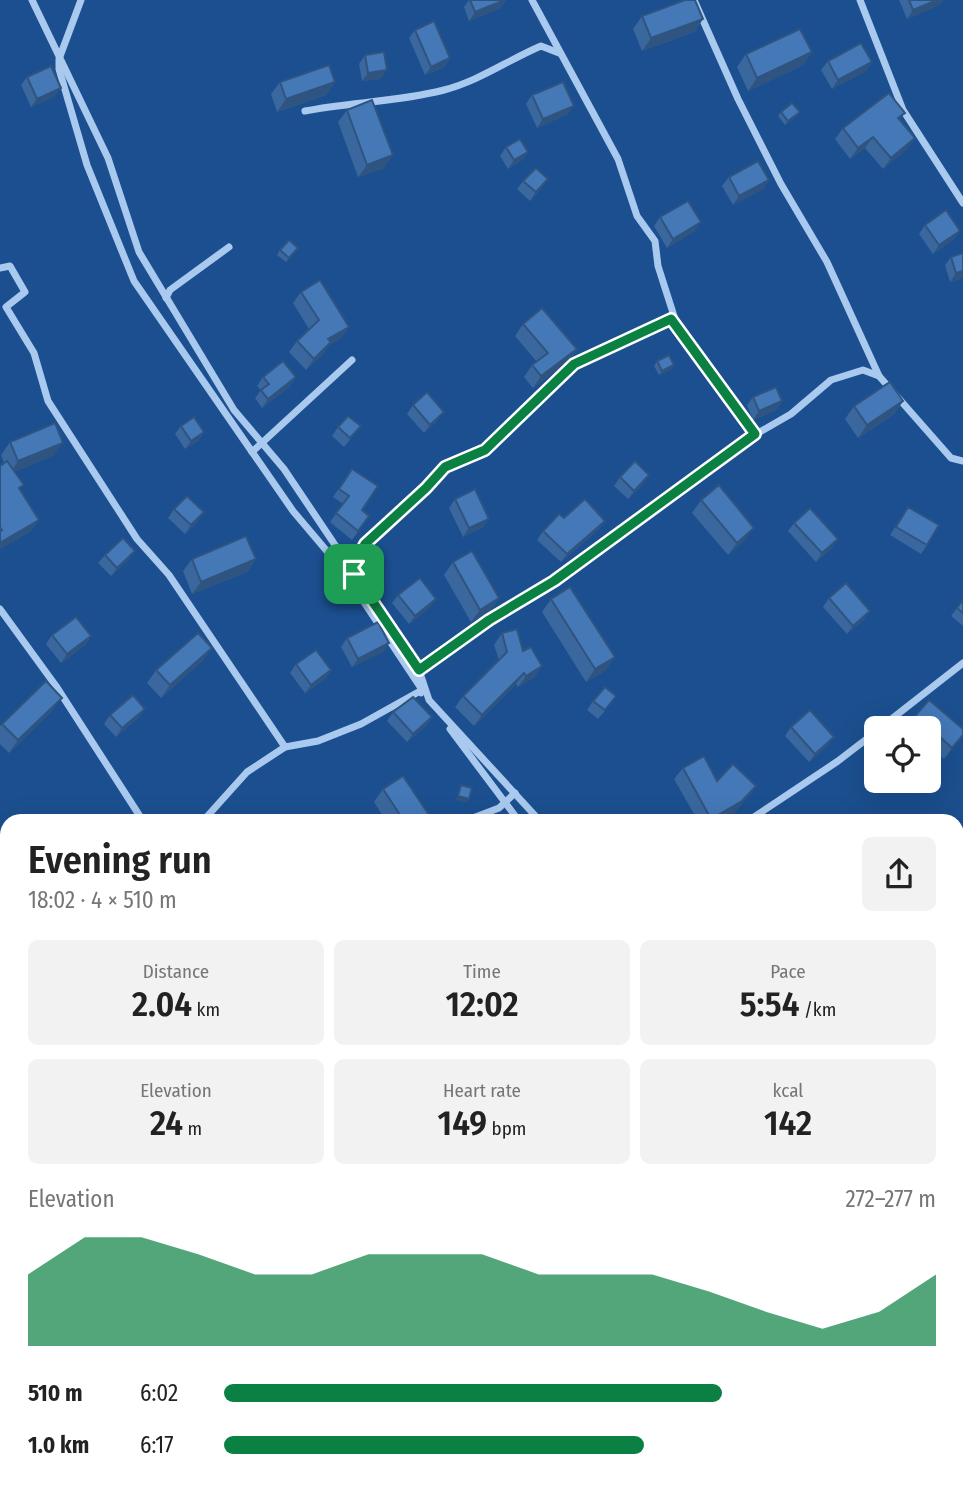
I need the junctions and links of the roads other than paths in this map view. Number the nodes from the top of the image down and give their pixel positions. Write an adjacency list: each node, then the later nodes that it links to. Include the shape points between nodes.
1 (32, 0): 11 (street, via 108,158 139,251)
2 (82, 0): 16 (street, via 59,69 88,165 134,281)
3 (532, 0): 6 (street)
4 (694, 0): 14 (street, via 744,111 827,262)
5 (860, 0): 8 (street, via 903,110)
6 (559, 53): 7 (street, via 541,46 480,79 443,91); 12 (street, via 618,159 637,216 655,241 673,305)
7 (305, 111)
8 (963, 203)
9 (229, 247): 11 (street, via 170,290)
10 (0, 268): 26 (street, via 10,266 25,292 5,307 34,353 48,401 137,539 169,575)
11 (166, 298): 18 (street, via 234,410 284,469)
12 (671, 319): 15 (street); 18 (street, via 574,364 485,450 445,467 365,544)
13 (352, 360): 16 (street)
14 (880, 376): 15 (street, via 863,370 843,374 791,414); 17 (street, via 951,458)
15 (755, 434): 21 (street, via 554,581)
16 (251, 452): 22 (street, via 342,569)
17 (963, 461)
18 (354, 574): 21 (street)
19 (0, 609): 28 (street)
20 (963, 663): 24 (street)
21 (419, 670): 23 (street)
22 (422, 690): 23 (street); 26 (street, via 361,724 318,741); 31 (street)
23 (429, 700): 27 (street)
24 (895, 716)
25 (864, 740): 33 (street)
26 (285, 747): 29 (street, via 247,772)
27 (515, 793): 30 (street, via 499,808); 32 (street)
28 (138, 814)
29 (209, 814)
30 (483, 814)
31 (514, 814)
32 (534, 814)
33 (758, 814)

